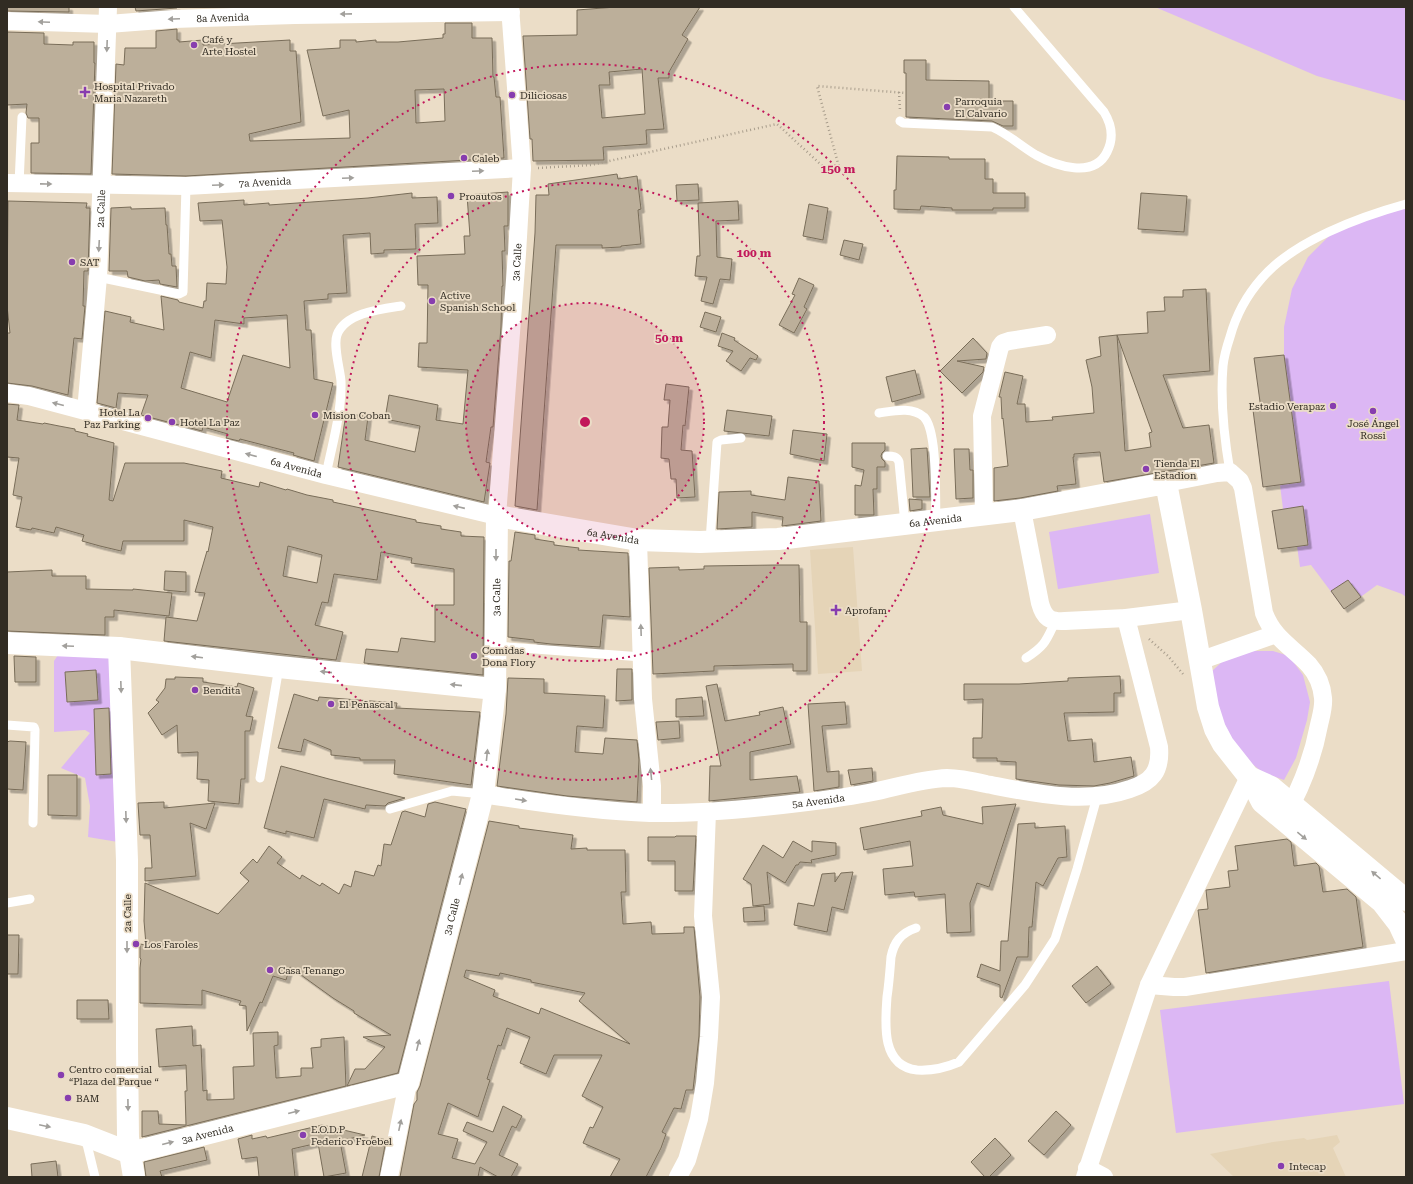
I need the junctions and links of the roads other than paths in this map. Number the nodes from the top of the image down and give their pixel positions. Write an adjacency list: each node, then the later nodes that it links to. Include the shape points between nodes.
1 (1014, 7): 6 (lane, via 1106,116 1112,138 1106,156 1100,162 1085,168 1056,163 1036,155 992,127)
2 (510, 9): 3 (street, 8a Avenida, one-way to 3, via 174,19); 7 (street, 3a Calle)
3 (108, 16): 4 (street, 8a Avenida, one-way to 4); 9 (street, 2a Calle, one-way to 9)
4 (7, 21)
5 (22, 117): 8 (lane)
6 (900, 121)
7 (527, 168): 10 (street, 7a Avenida, one-way to 7); 25 (street, 3a Calle, via 517,254)
8 (13, 184): 9 (street, 7a Avenida, one-way to 9)
9 (102, 185): 10 (street, 7a Avenida); 12 (street, 2a Calle, one-way to 12)
10 (186, 186): 12 (lane, via 183,292 179,294)
11 (1406, 204): 20 (lane, via 1341,227 1299,248 1281,260 1262,278 1248,297 1235,320 1223,365 1223,422)
12 (98, 277): 16 (street, 2a Calle)
13 (401, 306): 21 (lane, via 372,311 357,317 344,324 337,335 340,403)
14 (1047, 335): 24 (street, via 1008,341 1000,347 982,416)
15 (7, 393): 16 (street, 6a Avenida, one-way to 15)
16 (86, 411): 21 (street, 6a Avenida, one-way to 16)
17 (879, 413): 26 (lane, via 901,410 918,413 928,424 934,453)
18 (741, 438): 29 (lane, via 717,442)
19 (887, 456): 27 (lane, via 894,456 899,462)
20 (1230, 472): 22 (street, 6a Avenida); 33 (street, via 1243,488 1264,613)
21 (326, 475): 25 (street, 6a Avenida, one-way to 21)
22 (1166, 483): 23 (street, 6a Avenida); 30 (street)
23 (1022, 510): 24 (street, 6a Avenida); 31 (street, via 1042,612)
24 (984, 515): 26 (street, 6a Avenida)
25 (497, 516): 28 (street, 6a Avenida); 35 (street, 3a Calle, one-way to 35)
26 (936, 521): 27 (street, 6a Avenida)
27 (905, 524): 29 (street, 6a Avenida, via 778,539)
28 (638, 540): 29 (street, 6a Avenida); 37 (street, one-way to 28)
29 (710, 542)
30 (1192, 610): 32 (street); 39 (street)
31 (1055, 622): 32 (street); 38 (lane, via 1047,641)
32 (1128, 623): 46 (street, 5a Avenida, via 1160,756 1155,773 1149,781 1118,793)
33 (1276, 634): 39 (street); 49 (street, via 1309,666 1321,686 1323,698 1323,709 1309,764)
34 (7, 643): 36 (street, one-way to 34)
35 (496, 646): 37 (lane); 41 (street, 3a Calle)
36 (119, 648): 40 (street, one-way to 36); 62 (street, 2a Calle, one-way to 62, via 127,860)
37 (642, 657): 50 (street, one-way to 37)
38 (1026, 658)
39 (1199, 661): 44 (street, via 1215,730)
40 (279, 667): 41 (street, one-way to 40); 43 (lane)
41 (495, 689): 45 (street, 3a Calle, one-way to 41)
42 (7, 725): 51 (lane, via 34,727 35,730)
43 (260, 778)
44 (1249, 778): 49 (street, via 1260,800); 58 (street)
45 (483, 794): 47 (lane, via 452,791); 50 (street, 5a Avenida, one-way to 50, via 567,806); 59 (street, 3a Calle, one-way to 45)
46 (1097, 797): 48 (street, 5a Avenida, via 1052,795 948,778 931,779 839,798); 55 (lane, via 1055,939 1025,985 959,1062 946,1068 927,1071 911,1069 898,1063 890,1047 885,1026 893,947 903,934)
47 (390, 809)
48 (707, 812): 50 (street, 5a Avenida); 67 (street, via 703,916 711,997 708,1045 699,1119 687,1160)
49 (1287, 812): 53 (street, one-way to 49); 56 (street, one-way to 56, via 1382,902 1399,924)
50 (652, 813)
51 (34, 823)
52 (30, 899): 54 (lane)
53 (1406, 900)
54 (7, 903)
55 (916, 928)
56 (1406, 939)
57 (1406, 951): 58 (street, via 1185,987)
58 (1149, 985): 63 (street)
59 (408, 1083): 62 (street, 3a Avenida, one-way to 59); 66 (street, 3a Calle, one-way to 59)
60 (7, 1118): 61 (street, one-way to 61)
61 (84, 1135): 62 (street); 64 (lane)
62 (130, 1153): 65 (street, 2a Calle)
63 (1086, 1173): 68 (street)
64 (95, 1177)
65 (134, 1177)
66 (389, 1177)
67 (678, 1177)
68 (1104, 1177)

